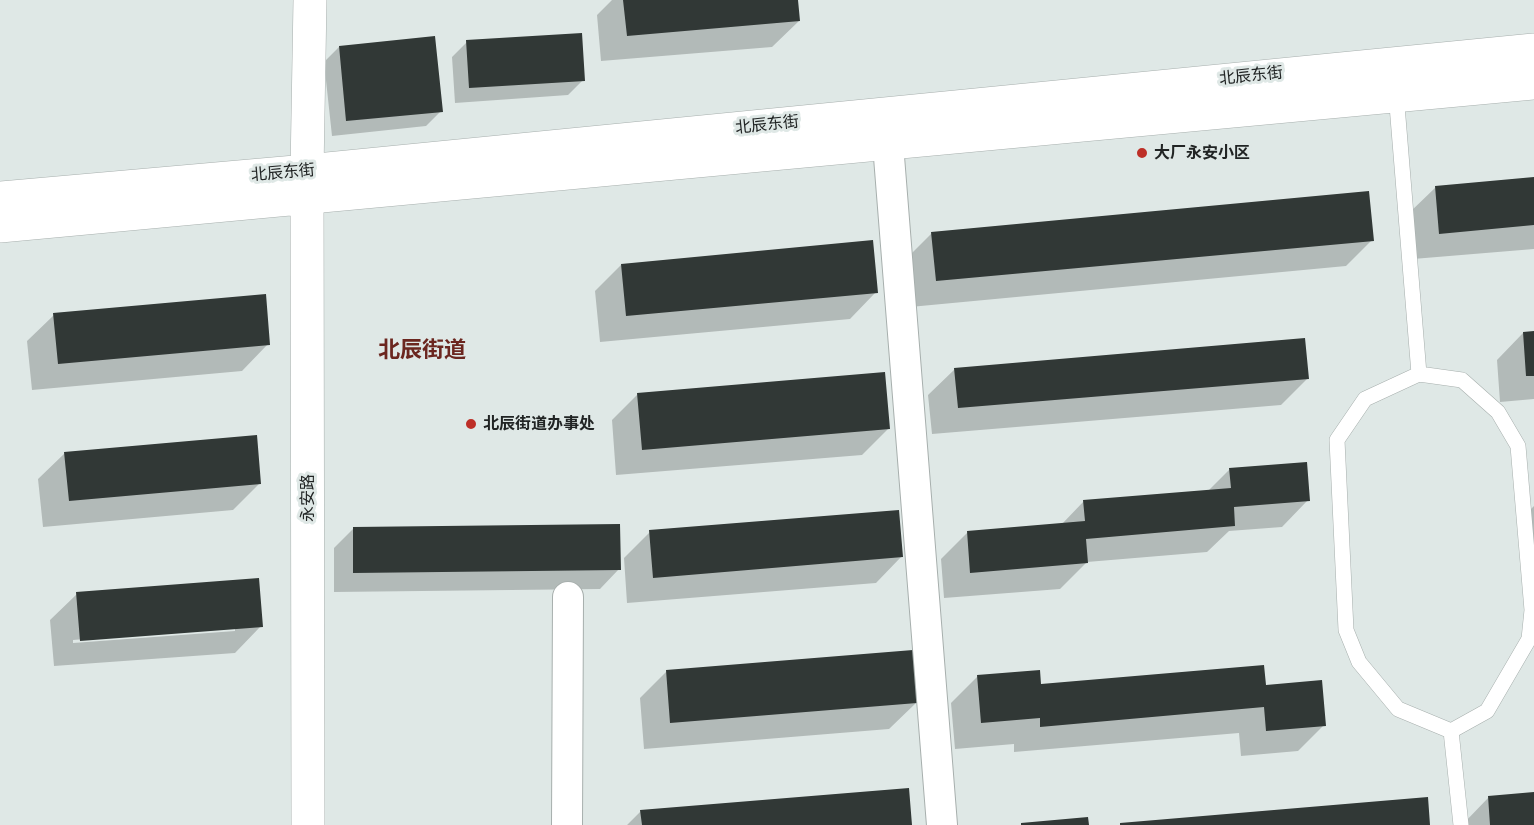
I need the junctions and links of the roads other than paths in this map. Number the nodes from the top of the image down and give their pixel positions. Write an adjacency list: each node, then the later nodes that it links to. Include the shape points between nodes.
1 (310, 0): 7 (main road, 永安路)
2 (1534, 50): 3 (main road, 北辰东街)
3 (1393, 62): 5 (lane); 6 (main road, 北辰东街)
4 (1534, 83): 5 (main road, 北辰东街)
5 (1396, 96): 7 (main road, 北辰东街); 10 (lane)
6 (885, 113): 7 (main road, 北辰东街); 15 (street)
7 (307, 184): 8 (main road, 北辰东街); 9 (main road, 北辰东街); 13 (main road, 永安路)
8 (0, 198)
9 (0, 226)
10 (1419, 374): 12 (lane, via 1462,381 1498,412 1518,446 1532,610 1529,639 1487,711); 12 (lane, via 1365,399 1337,440 1346,630 1359,662 1398,709)
11 (568, 597): 14 (street)
12 (1451, 731): 16 (lane)
13 (309, 825)
14 (567, 825)
15 (942, 825)
16 (1461, 825)

